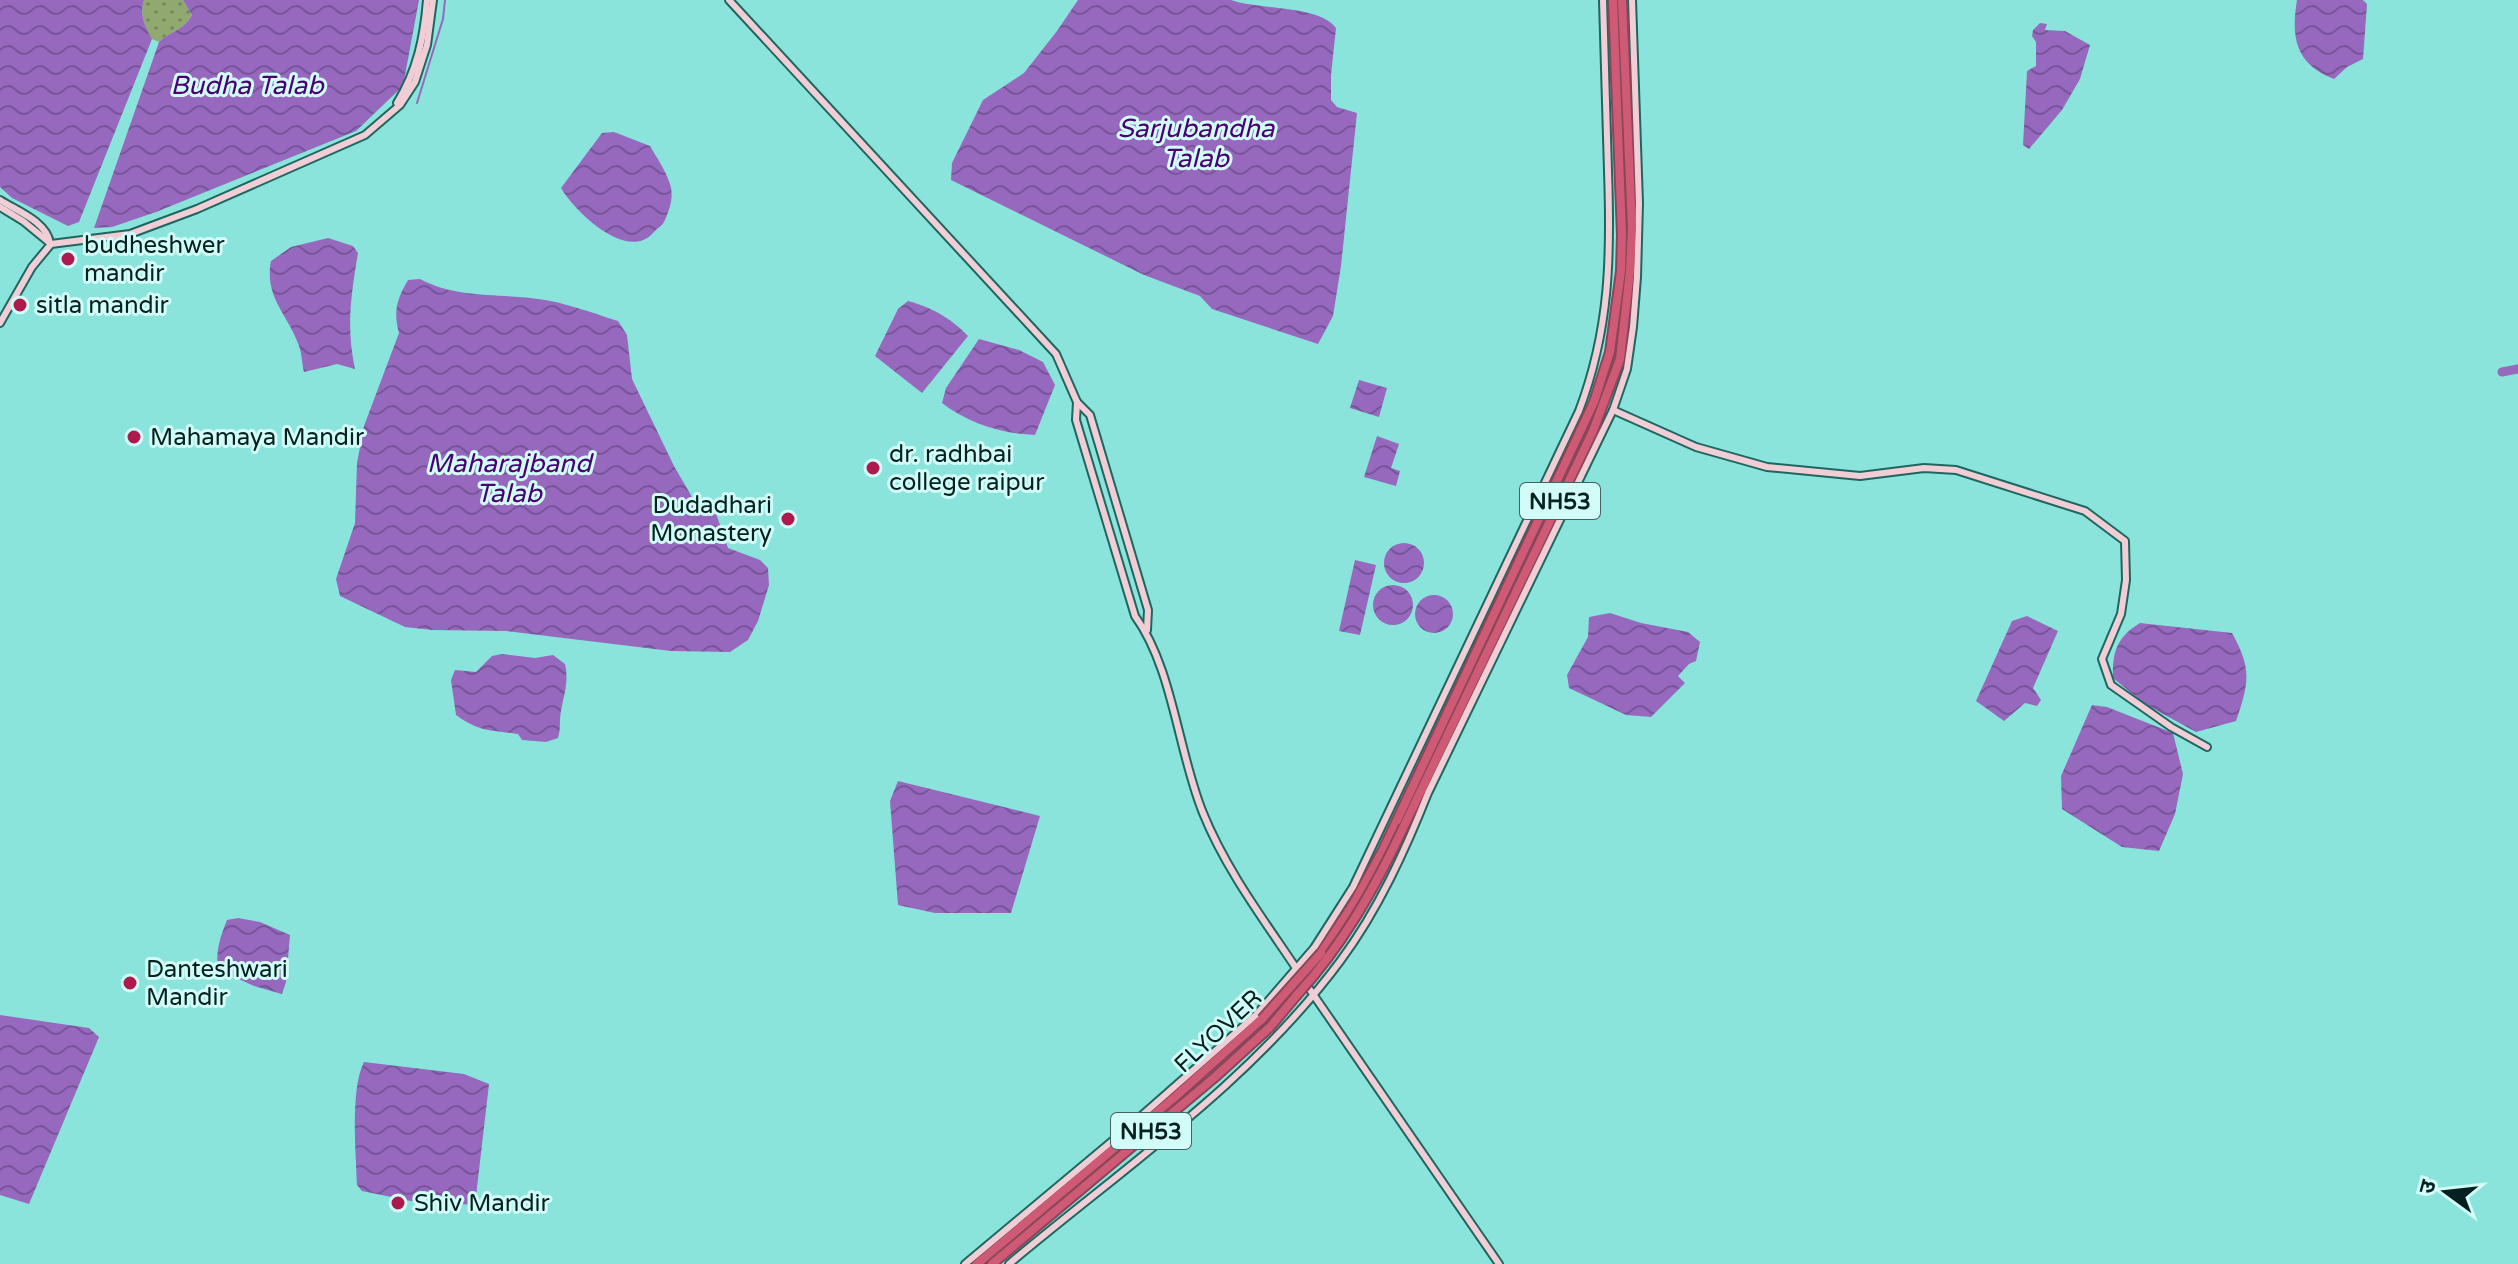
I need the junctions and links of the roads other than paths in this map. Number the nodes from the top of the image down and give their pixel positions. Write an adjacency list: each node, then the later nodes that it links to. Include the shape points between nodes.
1 (427, 0): 9 (street, via 414,71)
2 (433, 0): 9 (street, via 415,82)
3 (729, 0): 16 (street, via 1047,344 1065,370)
4 (1603, 0): 12 (street)
5 (1613, 0): 8 (highway, NH53)
6 (1622, 0): 8 (highway, NH53)
7 (1632, 0): 10 (street)
8 (1619, 29): 10 (highway, NH53); 12 (highway, NH53)
9 (385, 119): 14 (street, via 365,135 197,209 130,234)
10 (1634, 194): 17 (street, via 1633,327 1627,369); 24 (highway, NH53, via 1625,327 1606,400)
11 (0, 200): 14 (street, via 39,225)
12 (1616, 204): 22 (street, via 1600,349 1590,382); 23 (highway, NH53, via 1621,271 1610,352 1594,402)
13 (0, 207): 14 (street)
14 (51, 244): 15 (street)
15 (0, 323)
16 (1077, 402): 18 (street); 19 (street)
17 (1613, 410): 21 (street, via 1696,447 1760,465 1860,476 1956,470 2085,511 2125,541 2121,614 2102,659 2111,685); 24 (street)
18 (1090, 415): 19 (street); 20 (street, via 1148,610)
19 (1076, 420): 20 (street, via 1135,616)
20 (1147, 633): 26 (street, via 1202,813)
21 (2207, 747)
22 (1410, 766): 23 (highway); 26 (street, via 1353,887)
23 (1419, 771): 25 (highway, FLYOVER / NH53)
24 (1425, 792): 25 (highway, FLYOVER / NH53); 27 (street, via 1407,845 1364,924)
25 (1400, 824): 28 (highway, FLYOVER / NH53, bridge, via 1366,901 1338,945 1270,1027)
26 (1297, 970): 27 (street); 29 (street, via 1225,1043)
27 (1313, 995): 31 (street, via 1227,1085); 32 (street)
28 (995, 1257): 30 (highway, FLYOVER / NH53)
29 (965, 1264)
30 (977, 1264)
31 (1009, 1264)
32 (1499, 1264)

